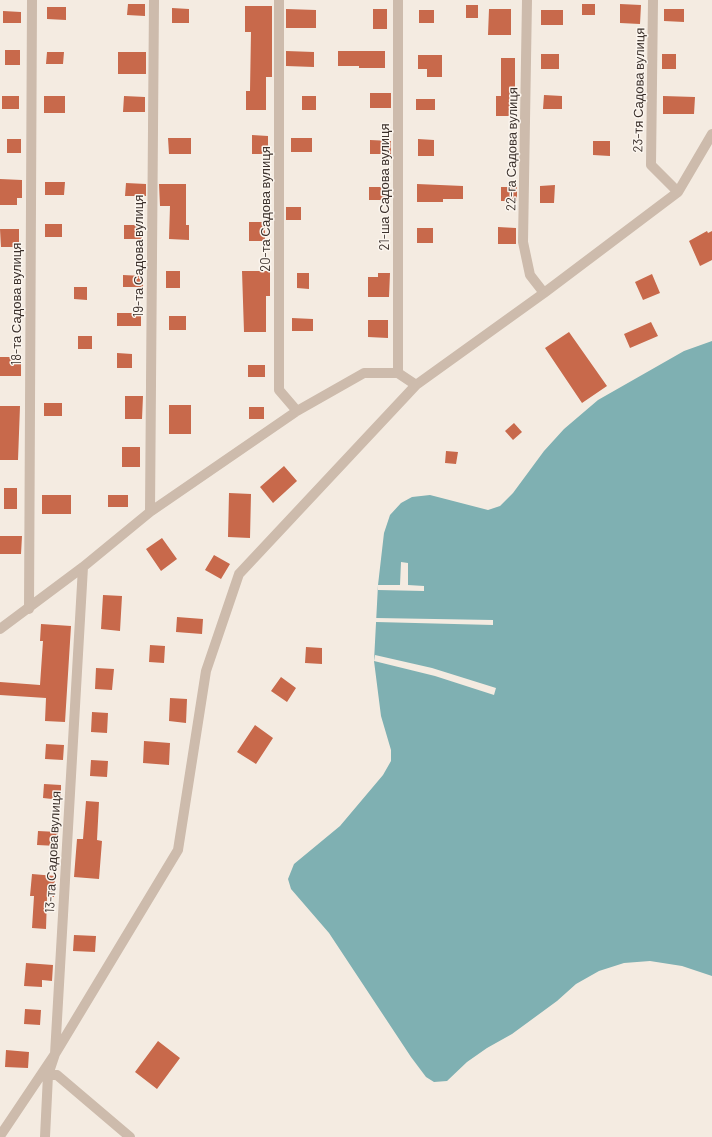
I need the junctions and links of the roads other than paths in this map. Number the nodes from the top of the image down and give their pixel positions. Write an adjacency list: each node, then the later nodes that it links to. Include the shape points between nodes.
1 (32, 0): 15 (street, 18-та Садова вулиця)
2 (154, 0): 13 (street, 19-та Садова вулиця)
3 (279, 0): 12 (street, 20-та Садова вулиця, via 279,390)
4 (398, 0): 10 (street, 21-ша Садова вулиця)
5 (527, 0): 9 (street, 22-га Садова вулиця, via 523,242 530,275)
6 (653, 0): 8 (street, 23-тя Садова вулиця, via 651,165)
7 (712, 134): 8 (street)
8 (678, 192): 9 (street)
9 (544, 293): 11 (street)
10 (398, 373): 11 (street); 12 (street, via 364,373)
11 (416, 386): 17 (street, via 239,574 206,671 178,850)
12 (297, 411): 13 (street)
13 (150, 512): 14 (street)
14 (83, 567): 15 (street); 17 (street, 13-та Садова вулиця)
15 (29, 609): 16 (street)
16 (0, 629)
17 (54, 1054): 18 (street, 13-та Садова вулиця); 19 (street)
18 (48, 1075): 20 (street, 13-та Садова вулиця); 21 (street, via 57,1075)
19 (0, 1136)
20 (45, 1137)
21 (130, 1137)

